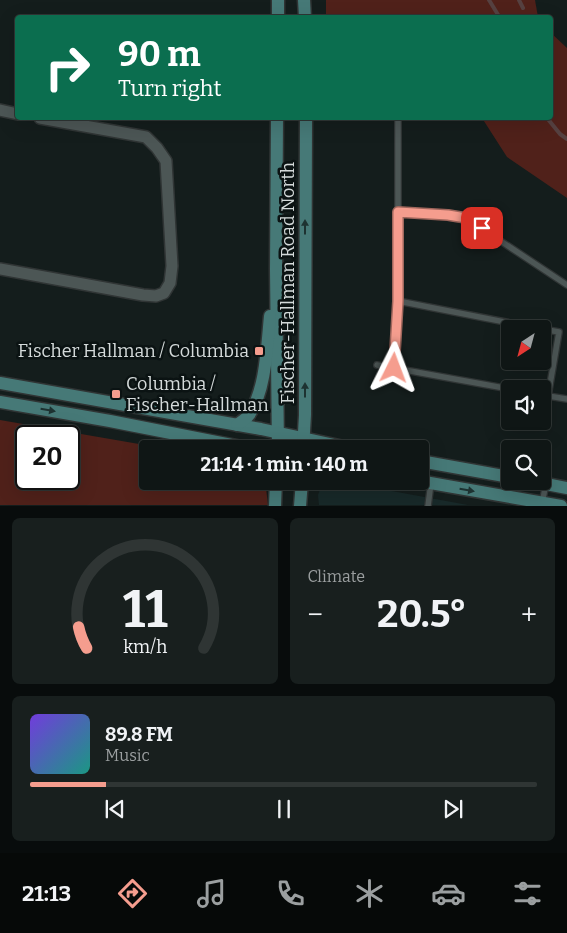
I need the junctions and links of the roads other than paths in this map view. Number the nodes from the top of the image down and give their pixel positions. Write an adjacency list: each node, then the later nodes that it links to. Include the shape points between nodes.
1 (278, 0): 3 (main road)
2 (304, 0): 4 (main road)
3 (278, 15)
4 (305, 15)
5 (0, 110): 6 (street)
6 (15, 113)
7 (51, 120): 12 (street, via 146,138 157,148 166,161 172,266 170,284 164,293 142,295)
8 (277, 120): 13 (main road, Fischer-Hallman Road North)
9 (306, 120): 31 (main road, Fischer-Hallman Road North, one-way to 9)
10 (398, 120): 11 (lane)
11 (398, 212): 14 (lane, via 466,218); 15 (lane)
12 (0, 269)
13 (276, 270): 26 (main road, via 262,379 252,409 247,418); 27 (main road, Fischer-Hallman Road North)
14 (567, 285)
15 (398, 301): 16 (lane); 19 (lane)
16 (501, 321)
17 (551, 331): 20 (lane, via 559,332)
18 (377, 365): 19 (lane)
19 (394, 368): 22 (lane)
20 (551, 368)
21 (0, 383): 26 (main road)
22 (501, 387)
23 (551, 396): 24 (lane)
24 (567, 399)
25 (0, 402): 28 (main road, one-way to 28)
26 (237, 425): 27 (main road)
27 (279, 433): 29 (main road, Fischer-Hallman Road North); 30 (main road)
28 (206, 440)
29 (279, 440)
30 (294, 440)
31 (303, 440)
32 (429, 463): 33 (main road)
33 (501, 475)
34 (429, 483): 41 (main road, one-way to 41)
35 (551, 485): 36 (main road)
36 (567, 488)
37 (276, 490): 42 (main road)
38 (301, 490): 43 (main road)
39 (426, 490): 44 (lane)
40 (545, 490): 41 (lane)
41 (542, 504): 45 (main road)
42 (275, 506)
43 (300, 506)
44 (428, 506)
45 (561, 506)

